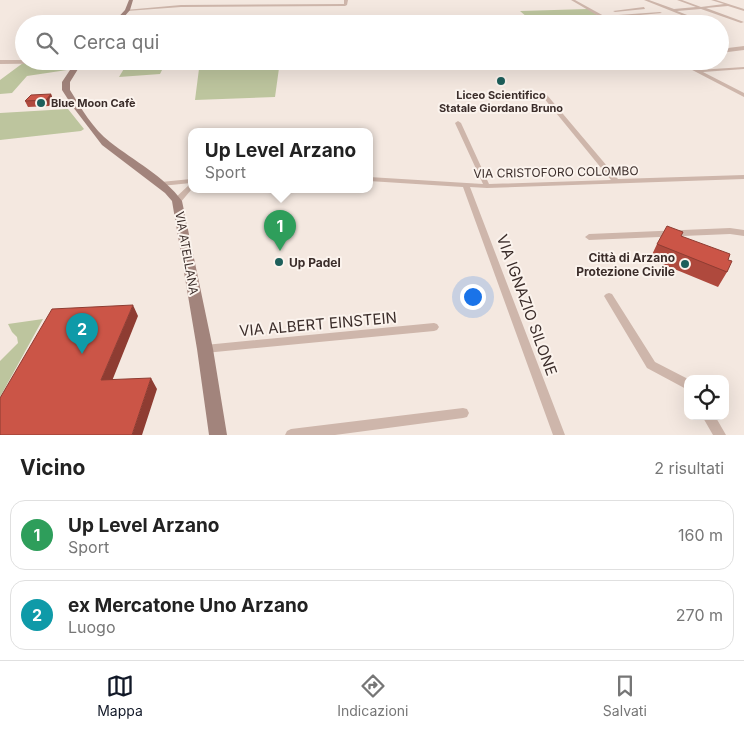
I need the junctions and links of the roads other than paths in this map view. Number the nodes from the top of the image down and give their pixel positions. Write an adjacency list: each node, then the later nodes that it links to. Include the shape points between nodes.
1 (131, 0): 10 (main road)
2 (346, 0): 10 (street, via 345,5 181,6)
3 (573, 0): 14 (street)
4 (646, 0): 11 (street)
5 (679, 0): 9 (street)
6 (713, 0): 7 (street)
7 (729, 5): 9 (street); 12 (street)
8 (644, 8): 14 (street)
9 (701, 8): 11 (street); 19 (street)
10 (127, 10): 15 (main road)
11 (673, 10): 18 (street)
12 (744, 10)
13 (660, 12): 17 (street)
14 (595, 13): 16 (street)
15 (123, 15)
16 (600, 15)
17 (626, 15)
18 (686, 15)
19 (722, 15)
20 (729, 18): 21 (street)
21 (742, 22)
22 (744, 48): 23 (street)
23 (729, 50)
24 (0, 62): 25 (street)
25 (15, 62)
26 (744, 68): 27 (street)
27 (729, 69)
28 (74, 70): 38 (main road, VIA ATELLANA, via 66,82 66,90 96,133)
29 (712, 70): 30 (street)
30 (696, 71): 31 (street)
31 (744, 95)
32 (545, 96): 37 (street)
33 (458, 123): 40 (street)
34 (744, 177): 37 (street, VIA CRISTOFORO COLOMBO)
35 (373, 179): 39 (street, VIA CRISTOFORO COLOMBO)
36 (188, 181): 38 (street)
37 (617, 182): 40 (street, VIA CRISTOFORO COLOMBO)
38 (161, 184): 42 (main road, VIA ATELLANA)
39 (466, 186): 40 (street, VIA CRISTOFORO COLOMBO); 53 (street, VIA IGNAZIO SILONE)
40 (487, 186)
41 (188, 189): 42 (street)
42 (177, 201): 47 (main road, VIA ATELLANA)
43 (744, 233): 44 (street)
44 (589, 237)
45 (609, 296): 48 (street, via 651,365)
46 (434, 327): 47 (street, VIA ALBERT EINSTEIN)
47 (205, 350): 51 (main road, VIA ATELLANA)
48 (684, 383)
49 (463, 413): 52 (street)
50 (711, 420): 54 (street)
51 (218, 435)
52 (291, 435)
53 (559, 435)
54 (720, 435)

